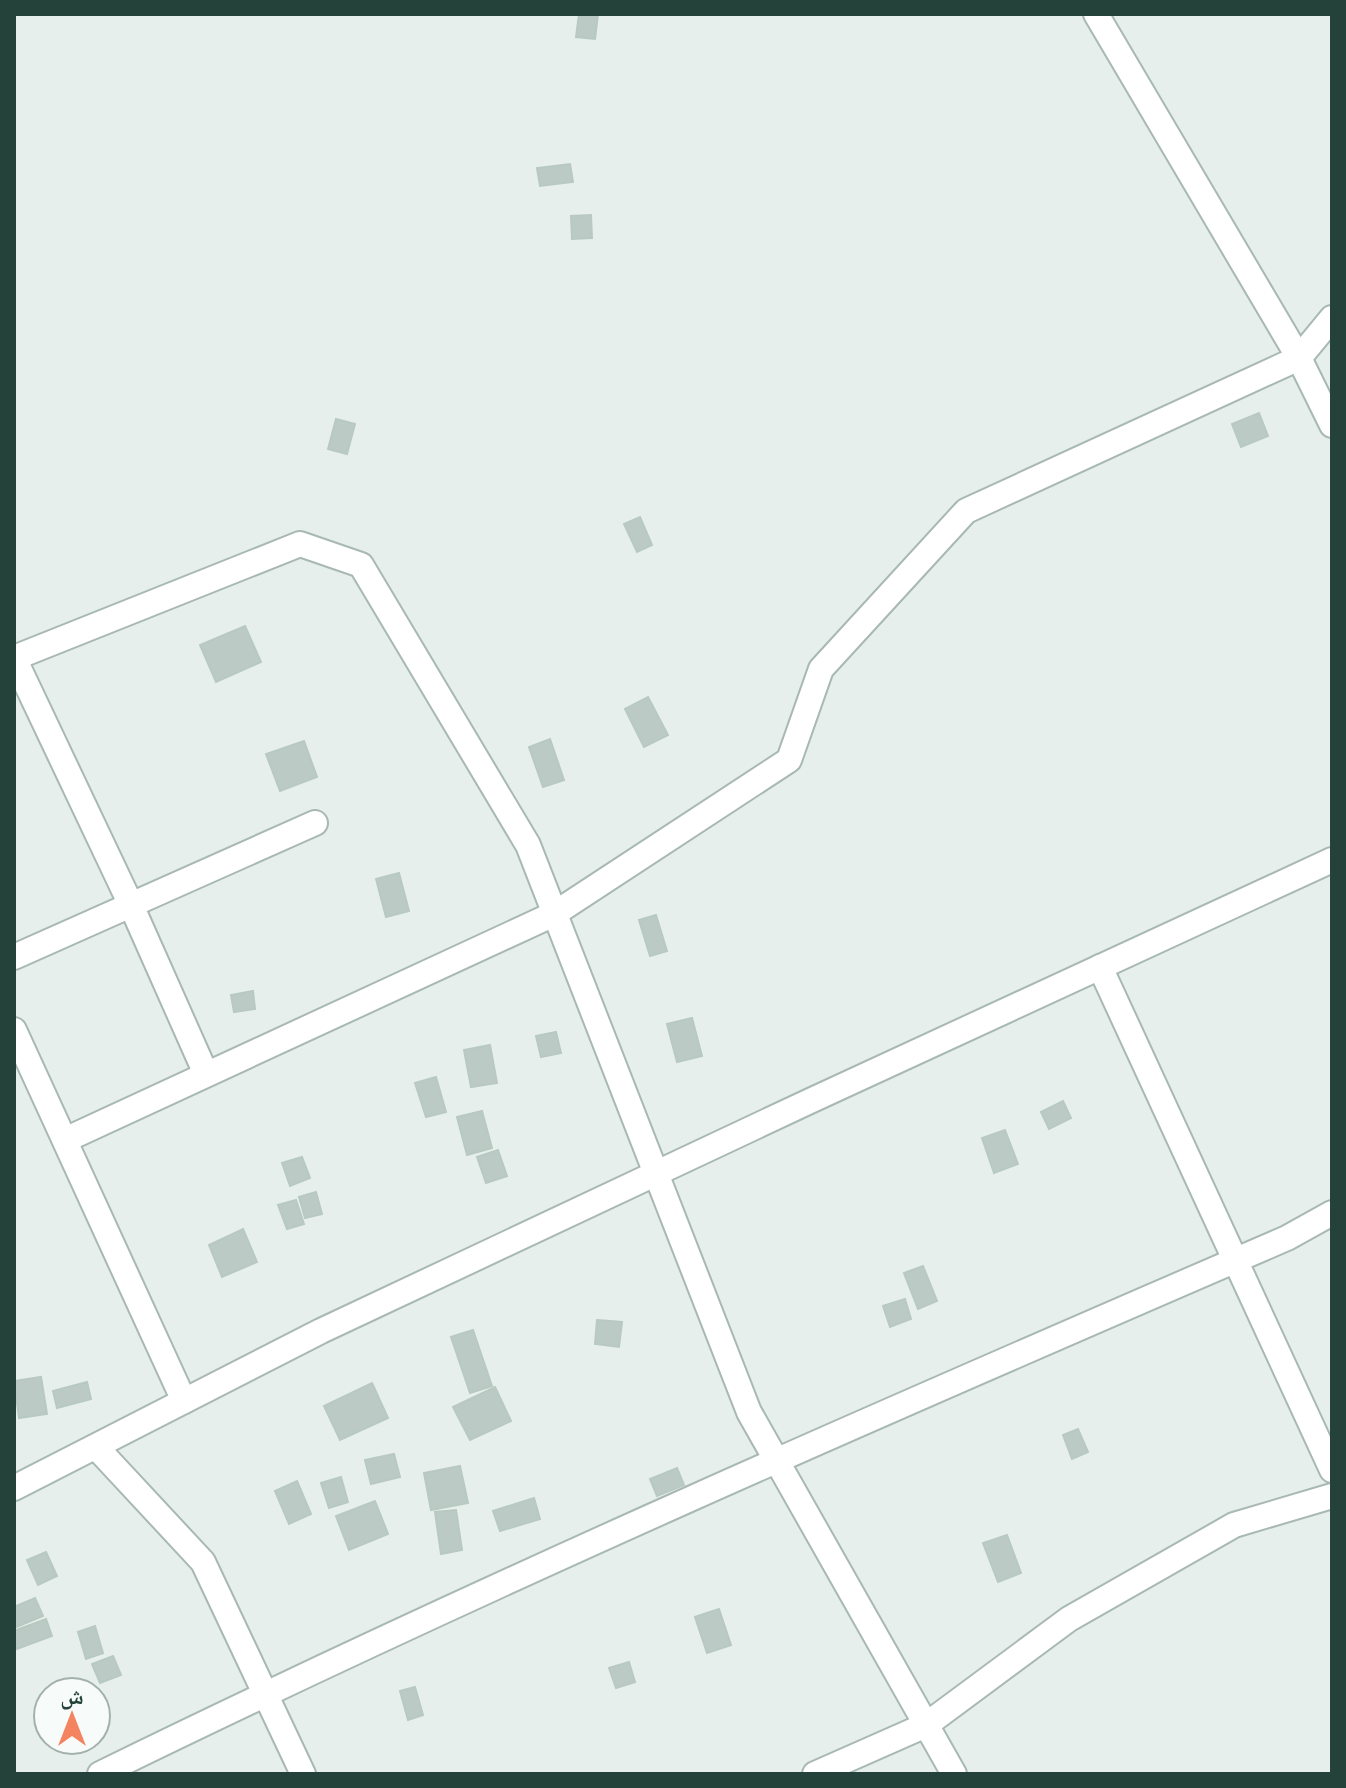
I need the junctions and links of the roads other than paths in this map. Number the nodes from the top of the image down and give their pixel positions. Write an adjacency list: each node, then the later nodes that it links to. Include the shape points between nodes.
1 (1096, 14): 3 (street)
2 (1332, 318): 3 (street)
3 (1299, 358): 4 (street); 9 (street, via 966,511 821,669 789,760)
4 (1332, 425)
5 (14, 658): 8 (street); 9 (street, via 300,544 361,565 528,845)
6 (315, 823): 8 (street)
7 (1332, 860): 11 (street)
8 (131, 905): 10 (street); 13 (street)
9 (554, 914): 13 (street); 15 (street)
10 (14, 957)
11 (1100, 967): 15 (street); 17 (street)
12 (14, 1030): 14 (street)
13 (206, 1074): 14 (street)
14 (65, 1140): 18 (street)
15 (655, 1174): 18 (street); 20 (street, via 749,1412)
16 (1332, 1213): 17 (street)
17 (1235, 1260): 20 (street); 21 (street)
18 (184, 1401): 19 (street)
19 (96, 1447): 22 (street); 24 (street, via 203,1562)
20 (776, 1459): 24 (street); 25 (street)
21 (1332, 1470)
22 (14, 1488)
23 (1332, 1496): 25 (street, via 1234,1525 1069,1619)
24 (265, 1693): 26 (street); 27 (street)
25 (926, 1725): 28 (street); 29 (street)
26 (100, 1774)
27 (303, 1774)
28 (815, 1774)
29 (954, 1774)

